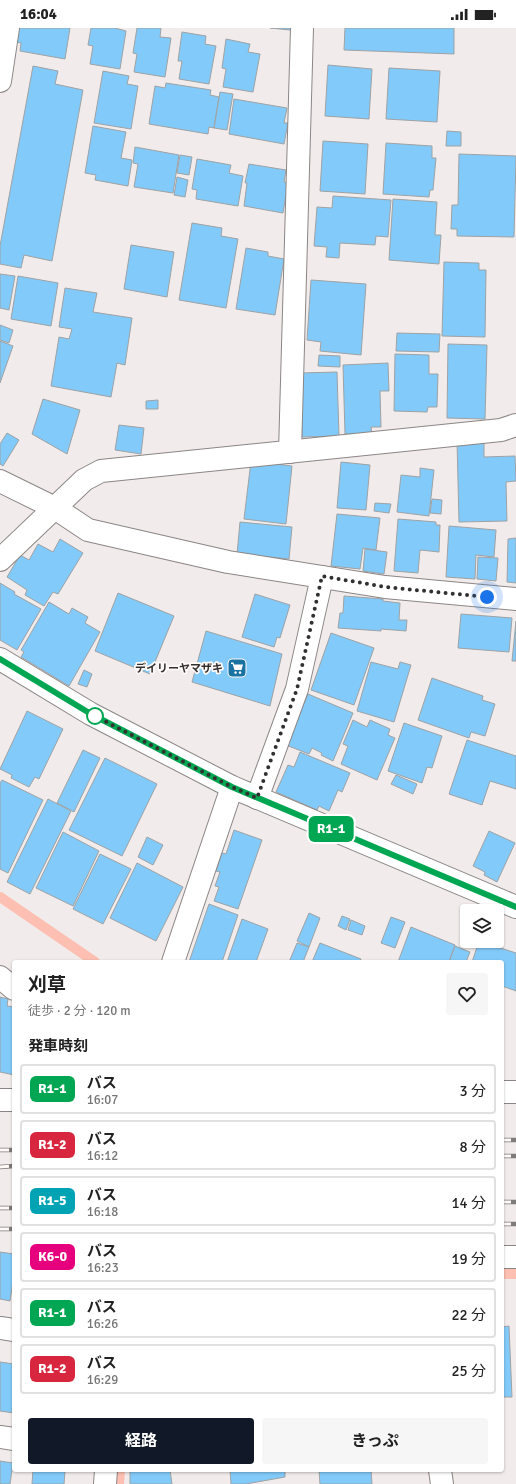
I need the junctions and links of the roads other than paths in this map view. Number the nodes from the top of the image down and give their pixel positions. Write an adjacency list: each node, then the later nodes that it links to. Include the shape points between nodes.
1 (8, 28): 3 (street)
2 (302, 28): 5 (street)
3 (0, 81)
4 (516, 425): 5 (street, via 501,430)
5 (290, 452): 7 (street, via 101,471 84,480)
6 (0, 481): 7 (street)
7 (55, 508): 8 (street); 9 (street, via 88,530 228,562)
8 (0, 560)
9 (322, 576): 10 (street, via 385,587); 13 (street, via 297,689)
10 (516, 600)
11 (0, 659): 12 (street, via 91,714)
12 (232, 787): 13 (street); 15 (street)
13 (257, 798): 14 (street)
14 (516, 907)
15 (173, 960)
16 (0, 977): 17 (street)
17 (12, 986)
18 (504, 1092): 19 (street)
19 (516, 1092)
20 (0, 1100): 21 (street)
21 (12, 1100)
22 (504, 1257): 23 (street)
23 (516, 1257)
24 (0, 1328): 25 (street)
25 (12, 1330)
26 (0, 1437): 27 (street)
27 (12, 1439)
28 (106, 1472): 30 (street)
29 (440, 1472): 31 (street)
30 (105, 1484)
31 (442, 1484)

